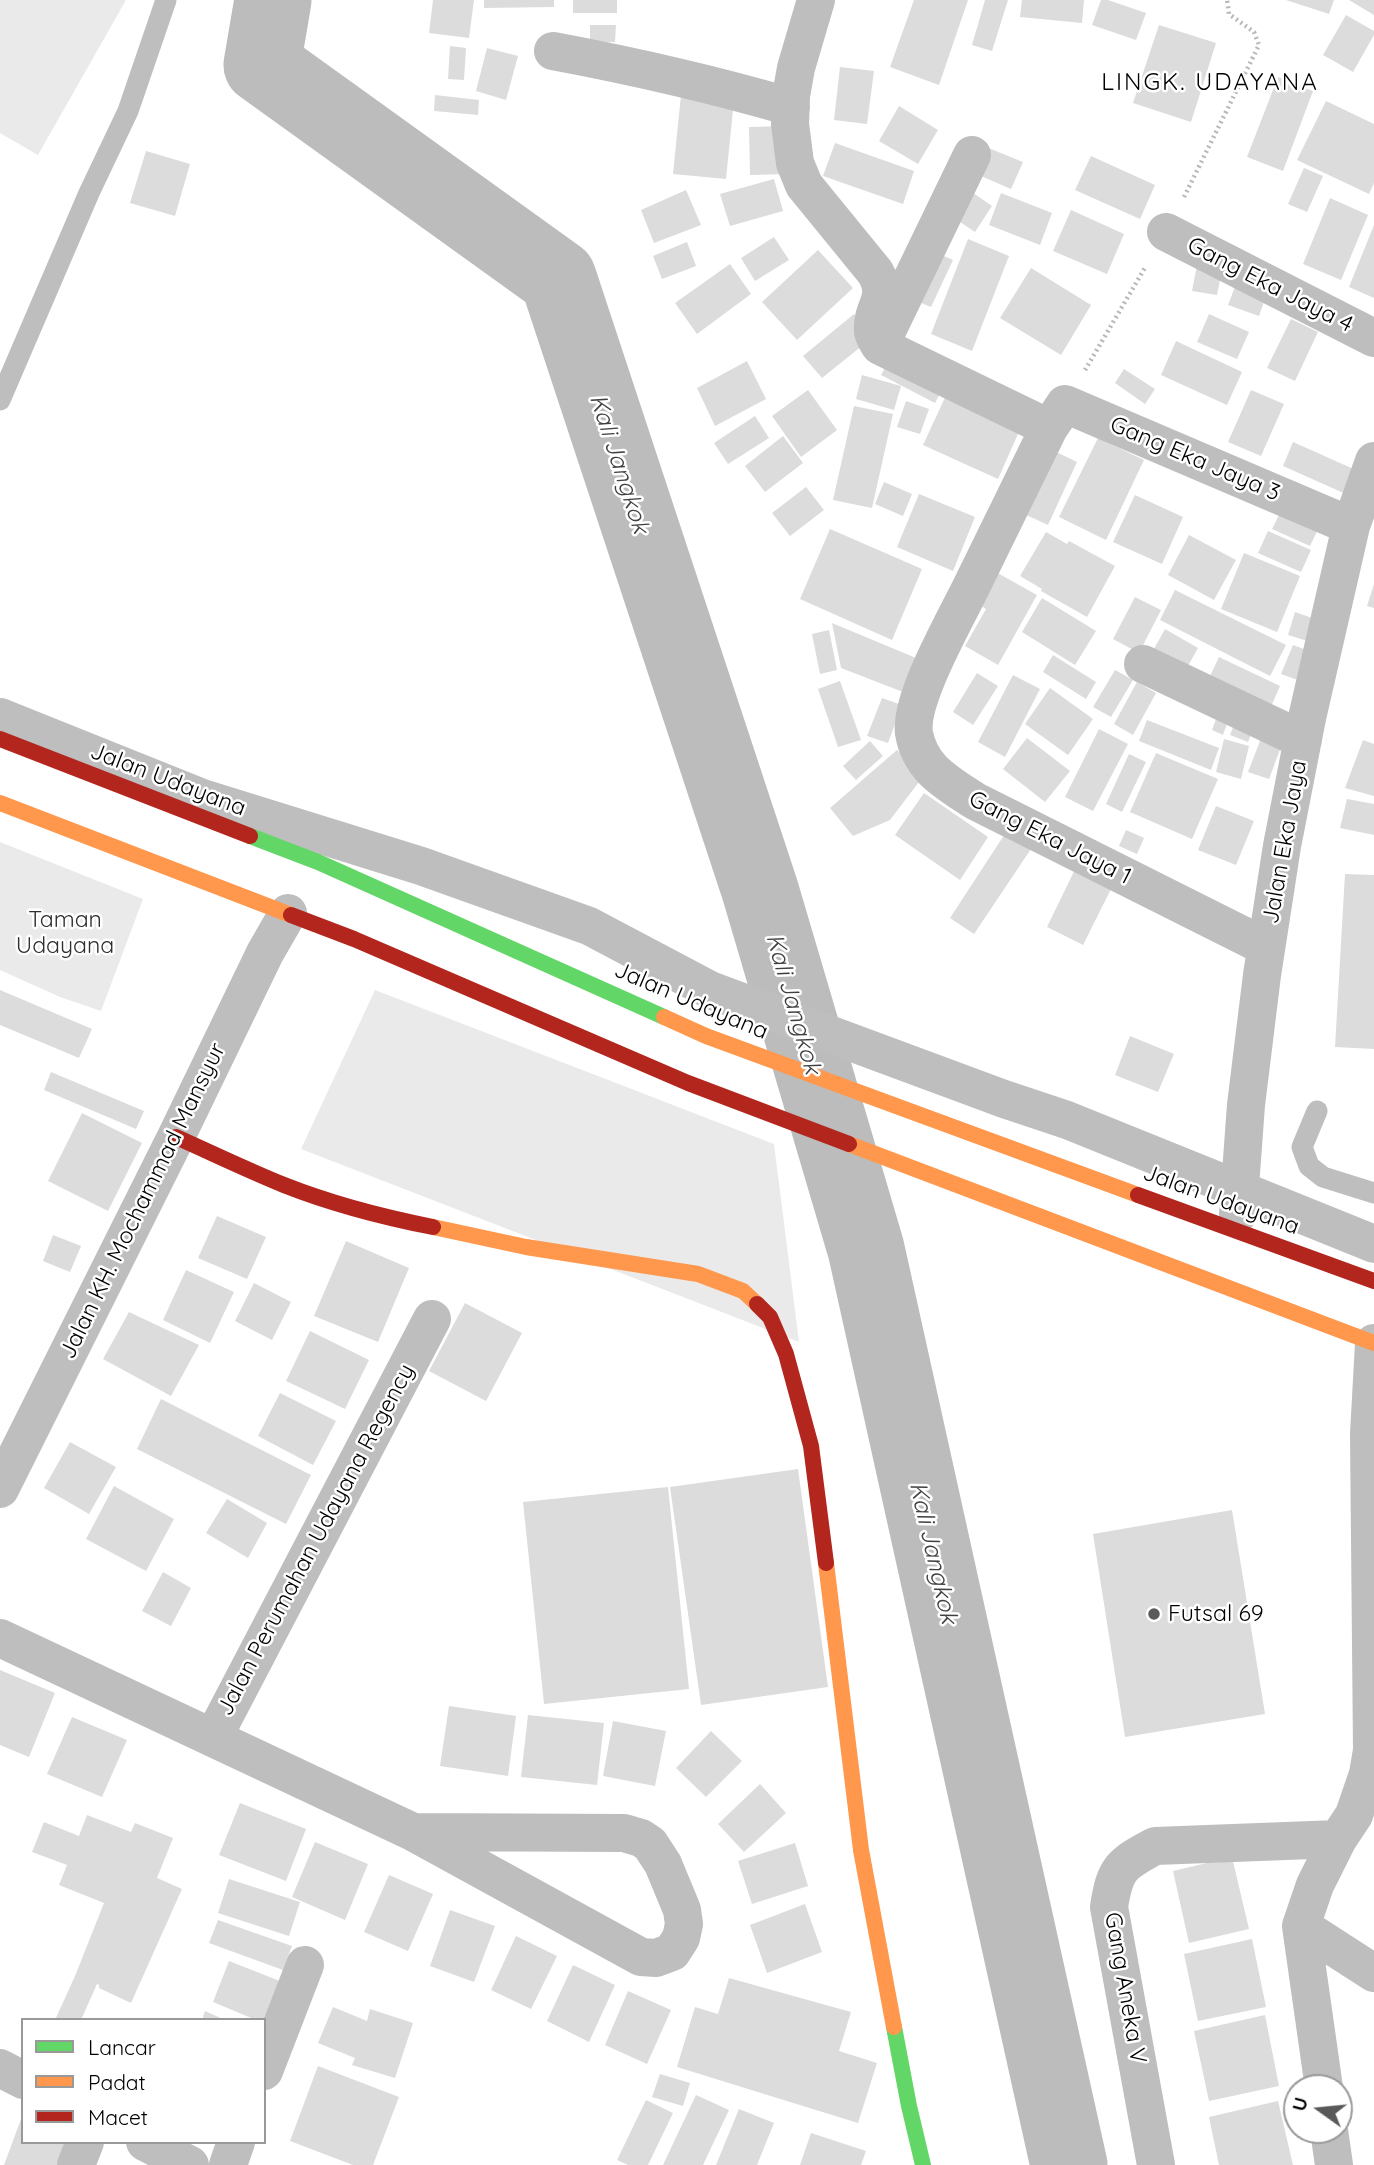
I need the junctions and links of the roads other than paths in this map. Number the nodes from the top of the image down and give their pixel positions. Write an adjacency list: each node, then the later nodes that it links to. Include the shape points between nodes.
1 (166, 0): 9 (lane, via 128,111)
2 (816, 0): 4 (street)
3 (553, 51): 4 (street)
4 (790, 107): 8 (street, via 795,163 804,185 882,284 873,334)
5 (972, 155): 8 (street)
6 (1166, 232): 7 (street, Gang Eka Jaya 4)
7 (1374, 338)
8 (880, 346): 10 (street)
9 (0, 400)
10 (1049, 428): 12 (street, Gang Eka Jaya 3, via 1065,404); 14 (street, Gang Eka Jaya 3)
11 (1374, 461): 12 (street, Jalan Eka Jaya)
12 (1351, 526): 17 (street, Jalan Eka Jaya)
13 (1143, 664): 17 (street)
14 (929, 672): 20 (street, Gang Eka Jaya 1, via 914,728 919,752 933,773 975,801)
15 (0, 717): 23 (street, via 202,798 421,866 590,926 710,990 1068,1120)
16 (0, 739): 25 (main road, Jalan Udayana, via 318,862 706,1036)
17 (1303, 740): 20 (street, Jalan Eka Jaya)
18 (0, 803): 19 (main road)
19 (288, 913): 22 (street, Jalan KH. Mochammad Mansyur); 29 (main road, via 688,1083)
20 (1266, 947): 23 (street, Jalan Eka Jaya)
21 (1317, 1111): 24 (lane, via 1302,1147 1308,1166 1322,1177)
22 (176, 1137): 30 (street, Jalan KH. Mochammad Mansyur); 49 (main road, via 284,1185 394,1219 526,1247 698,1274 743,1291 770,1317 786,1354 811,1446 861,1850)
23 (1240, 1190): 25 (street, Jalan Eka Jaya); 26 (street)
24 (1374, 1193)
25 (1236, 1230): 27 (main road, Jalan Udayana)
26 (1374, 1244)
27 (1374, 1280)
28 (432, 1319): 32 (street, Jalan Perumahan Udayana Regency)
29 (1374, 1343): 34 (street, via 1369,1434 1372,1750 1354,1815)
30 (0, 1489)
31 (0, 1638): 32 (street, Jalan Perumahan Udayana Regency)
32 (213, 1738): 33 (street)
33 (413, 1832): 33 (street, via 624,1833 641,1838 663,1864 682,1910 681,1938 672,1952 656,1958 641,1956)
34 (1338, 1839): 35 (street); 50 (street, Gang Aneka V, via 1155,1846 1122,1867 1113,1883 1109,1907)
35 (1301, 1926): 37 (street); 40 (street)
36 (305, 1965): 38 (street)
37 (1374, 1973)
38 (266, 2066)
39 (0, 2068): 41 (street)
40 (1322, 2074)
41 (21, 2079)
42 (84, 2144): 46 (street)
43 (149, 2144): 47 (street)
44 (235, 2144): 48 (street)
45 (1331, 2144): 51 (street)
46 (76, 2165)
47 (190, 2165)
48 (228, 2165)
49 (923, 2165)
50 (1156, 2165)
51 (1334, 2165)

